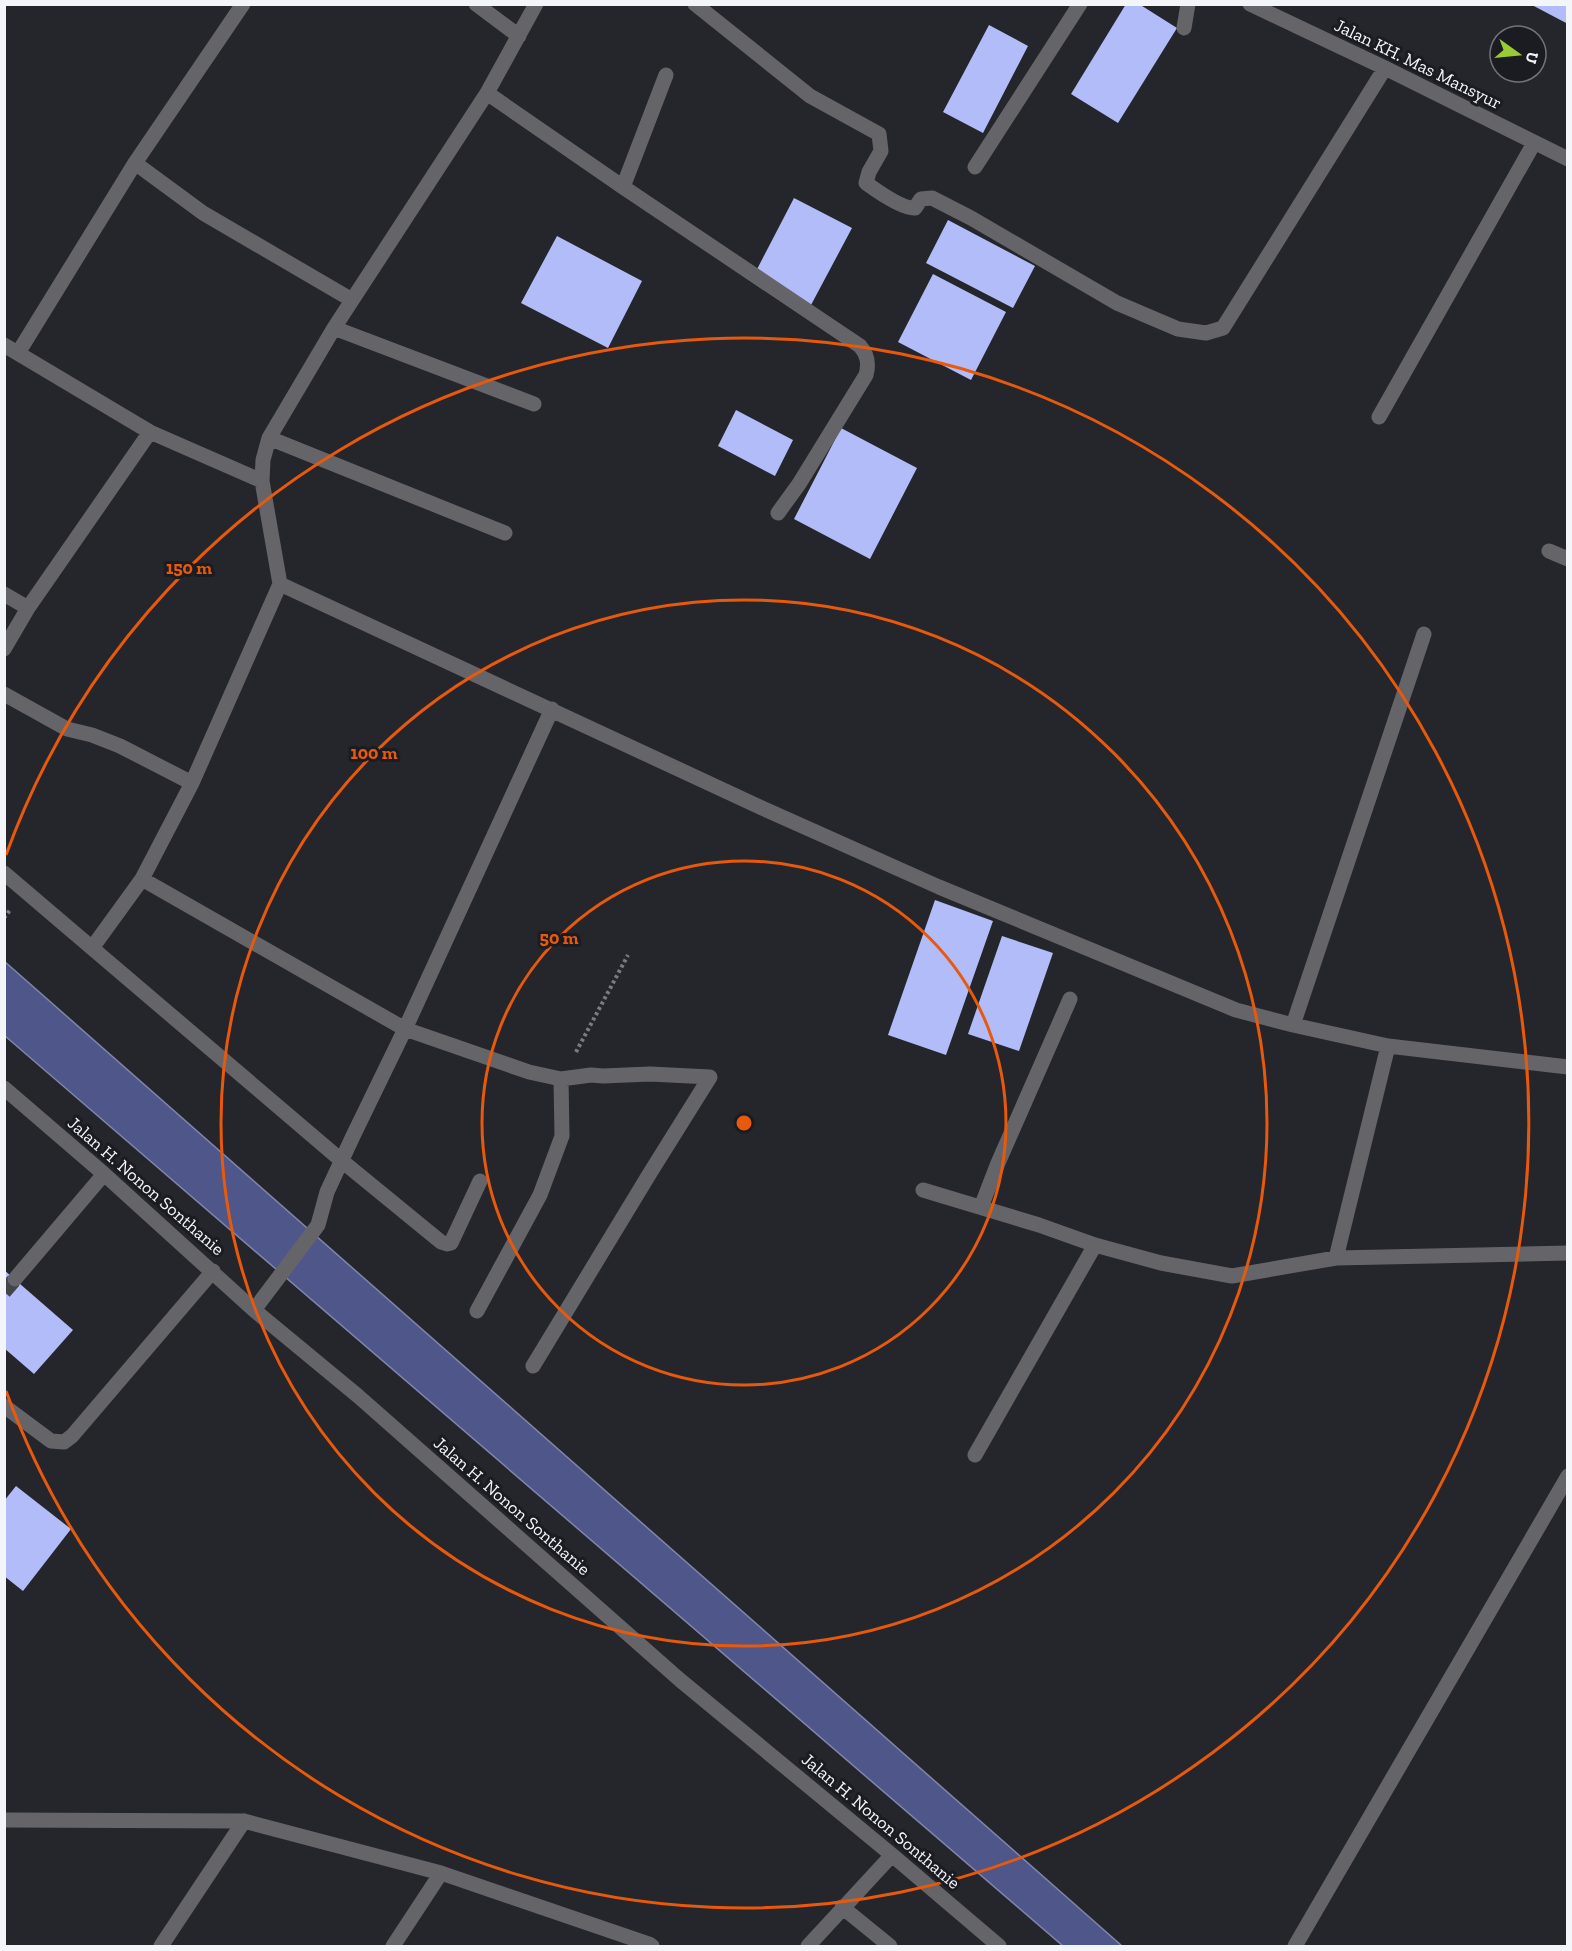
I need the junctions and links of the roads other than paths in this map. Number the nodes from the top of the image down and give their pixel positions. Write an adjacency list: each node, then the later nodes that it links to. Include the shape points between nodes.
1 (243, 4): 15 (street)
2 (476, 4): 9 (street)
3 (536, 4): 9 (street)
4 (695, 4): 10 (street, via 810,96 879,134 881,151 866,183 876,191 909,208 915,208 921,199 932,198 1117,303 1178,328 1206,333 1223,328)
5 (1080, 4): 16 (street)
6 (1188, 4): 8 (street)
7 (1250, 4): 10 (street, Jalan KH. Mas Mansyur)
8 (1184, 28)
9 (519, 36): 12 (street)
10 (1385, 68): 13 (street, Jalan KH. Mas Mansyur)
11 (666, 75): 17 (street)
12 (487, 93): 17 (street); 18 (street)
13 (1534, 143): 14 (street, Jalan KH. Mas Mansyur); 22 (street)
14 (1568, 159)
15 (135, 163): 18 (street, via 203,213); 20 (street)
16 (975, 167)
17 (623, 187): 26 (street, via 866,353 866,375)
18 (352, 300): 19 (street)
19 (334, 328): 21 (street); 24 (street)
20 (11, 349): 23 (street)
21 (534, 404)
22 (1379, 417)
23 (150, 432): 25 (street); 32 (street)
24 (269, 438): 25 (street); 27 (street)
25 (262, 481): 30 (street)
26 (778, 513)
27 (505, 533)
28 (1549, 551): 29 (street)
29 (1568, 559)
30 (280, 584): 36 (street); 37 (street)
31 (4, 594): 32 (street)
32 (28, 608): 34 (street)
33 (1424, 634): 42 (street)
34 (4, 649)
35 (4, 694): 37 (street, via 67,729 120,746)
36 (552, 709): 42 (street, via 939,887 1236,1010); 43 (street)
37 (192, 783): 39 (street)
38 (4, 873): 40 (street)
39 (142, 879): 40 (street); 43 (street)
40 (92, 948): 48 (street)
41 (1070, 999): 52 (street)
42 (1293, 1025): 44 (street)
43 (405, 1029): 46 (street, via 529,1072); 48 (street)
44 (1388, 1046): 45 (street); 55 (street)
45 (1568, 1067)
46 (561, 1079): 59 (street, via 562,1136 540,1195); 60 (street, via 650,1074 710,1077)
47 (4, 1088): 49 (street, Jalan H. Nonon Sonthanie)
48 (342, 1161): 50 (street, via 447,1244 451,1243); 58 (street, via 327,1192 318,1225)
49 (104, 1174): 56 (street, Jalan H. Nonon Sonthanie); 57 (street)
50 (480, 1181)
51 (923, 1190): 52 (street)
52 (981, 1208): 53 (street)
53 (1095, 1245): 55 (street, via 1232,1276); 62 (street)
54 (1568, 1253): 55 (street)
55 (1336, 1258)
56 (213, 1272): 58 (street, Jalan H. Nonon Sonthanie); 61 (street, via 64,1442 51,1441)
57 (15, 1279)
58 (254, 1310): 66 (street, Jalan H. Nonon Sonthanie, via 358,1396 680,1680)
59 (477, 1311)
60 (533, 1366)
61 (4, 1406)
62 (975, 1455)
63 (1568, 1476): 75 (street)
64 (4, 1820): 65 (street)
65 (244, 1821): 67 (street); 70 (street)
66 (892, 1855): 68 (street); 74 (street, Jalan H. Nonon Sonthanie)
67 (441, 1874): 69 (street); 71 (street)
68 (843, 1907): 72 (street); 73 (street)
69 (649, 1946)
70 (161, 1947)
71 (393, 1947)
72 (808, 1947)
73 (890, 1947)
74 (999, 1947)
75 (1295, 1947)

